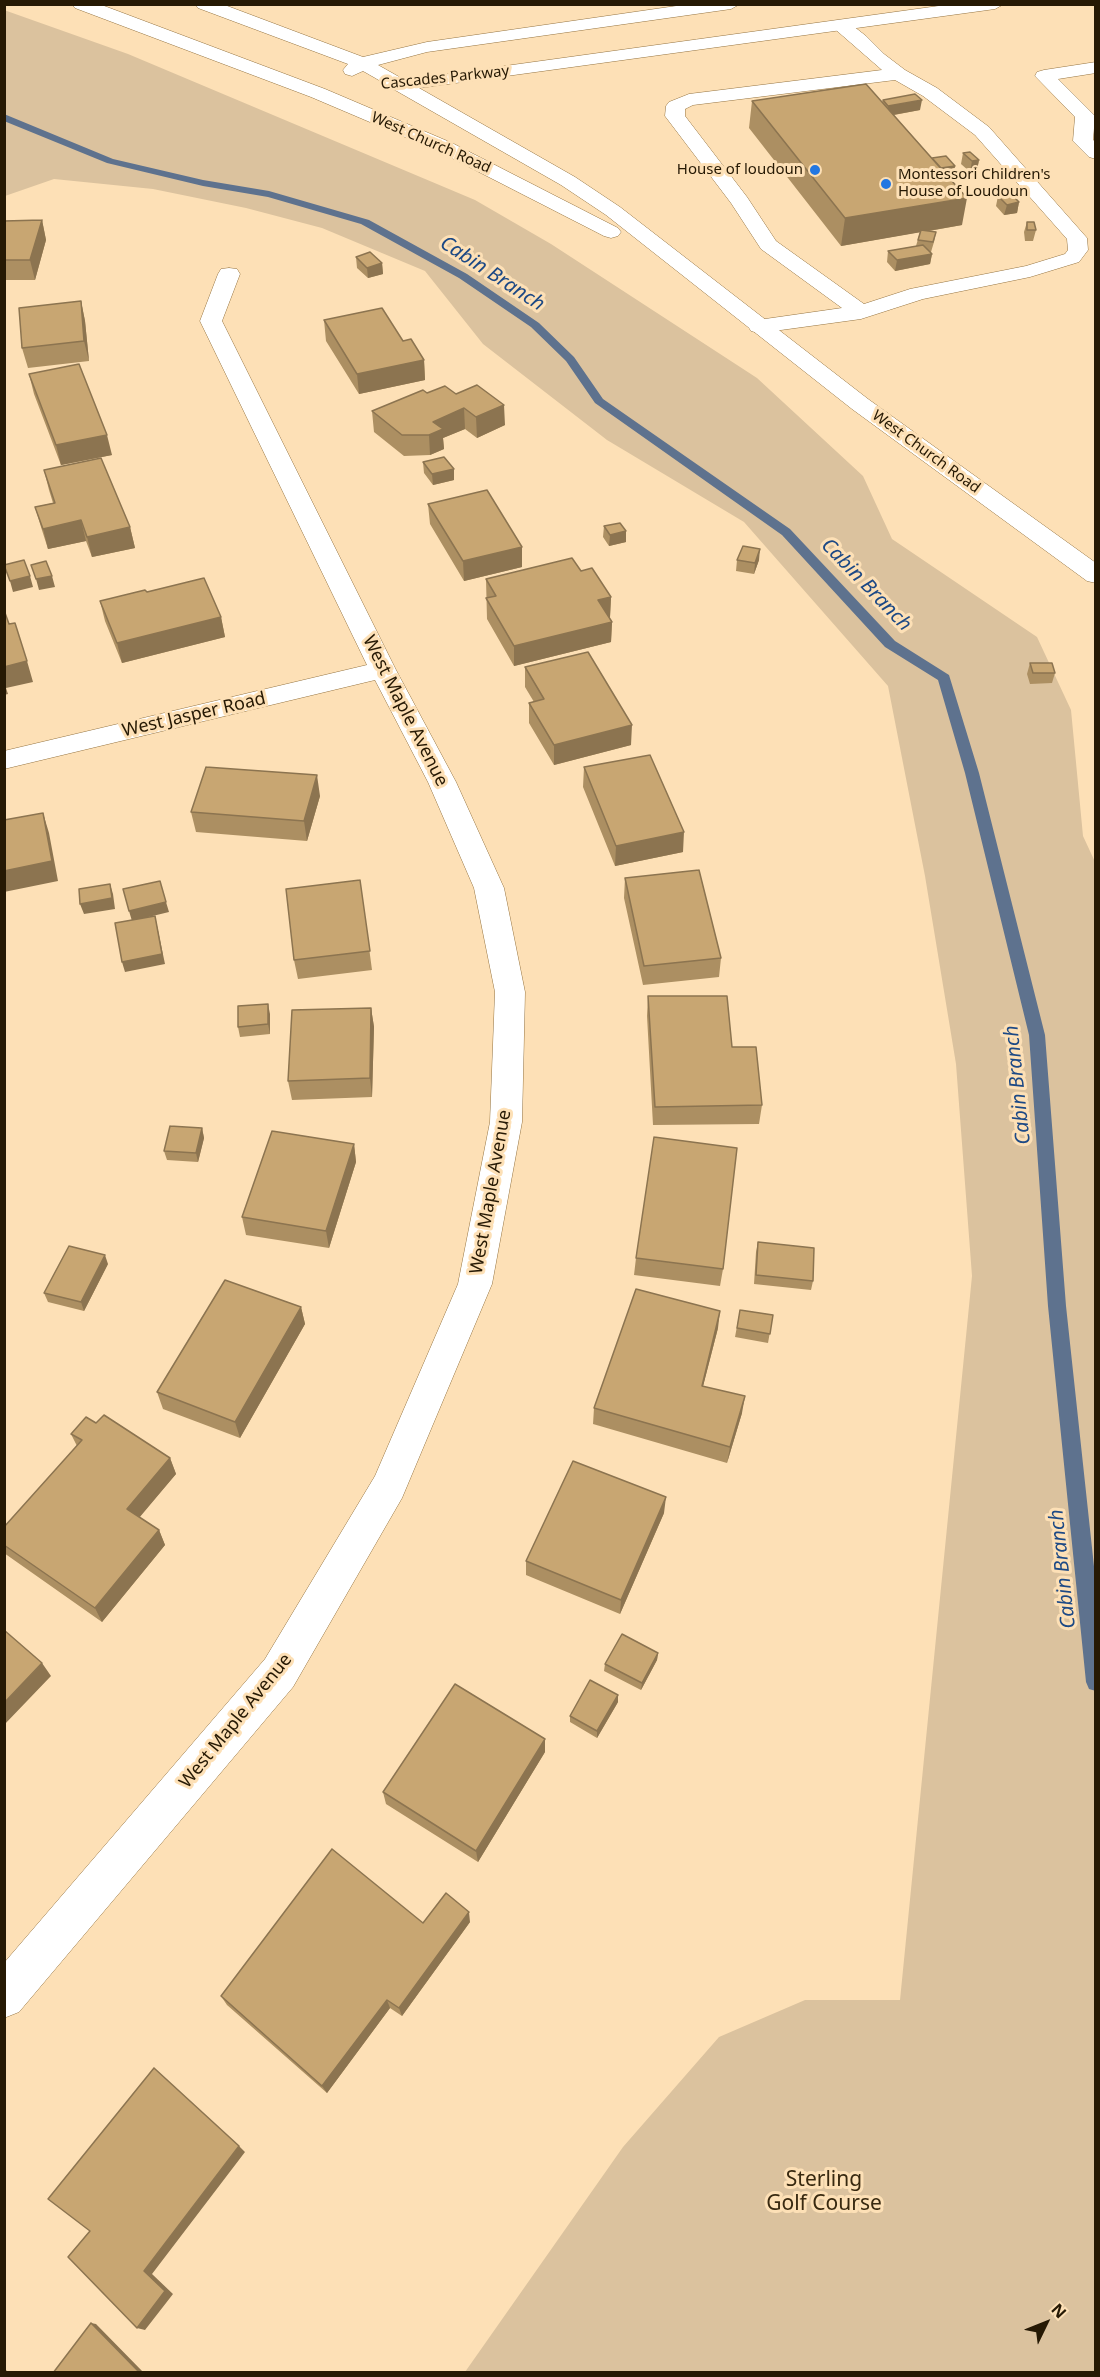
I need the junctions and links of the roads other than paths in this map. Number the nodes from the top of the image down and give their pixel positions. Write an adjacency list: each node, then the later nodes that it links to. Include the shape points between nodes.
1 (81, 4): 10 (main road, West Church Road)
2 (204, 4): 6 (main road, West Church Road)
3 (731, 4): 6 (main road, Cascades Parkway, via 427,46)
4 (987, 5): 5 (main road, Cascades Parkway)
5 (842, 26): 8 (main road); 9 (main road, Cascades Parkway, via 441,81)
6 (362, 63): 9 (main road, West Church Road); 10 (main road, Cascades Parkway)
7 (1095, 68): 11 (main road, via 1044,76)
8 (898, 74): 14 (main road, via 930,92 982,131 1077,238 1078,250 1072,258 1030,271 918,294); 14 (main road, via 689,100 676,106 675,116 740,201 768,245)
9 (397, 83): 10 (main road, Cascades Parkway); 15 (main road, West Church Road, via 613,211)
10 (318, 93): 15 (main road, West Church Road, via 445,147 611,232)
11 (1090, 115): 12 (main road, via 1083,141)
12 (1095, 153)
13 (229, 274): 17 (main road, West Maple Avenue, via 211,321)
14 (861, 312): 15 (main road)
15 (759, 326): 16 (main road, West Church Road)
16 (1095, 575)
17 (383, 670): 18 (main road, West Jasper Road); 19 (main road, West Maple Avenue, via 442,782 489,888 510,992 506,1122 475,1284 389,1486 279,1673)
18 (4, 760)
19 (4, 1996)

